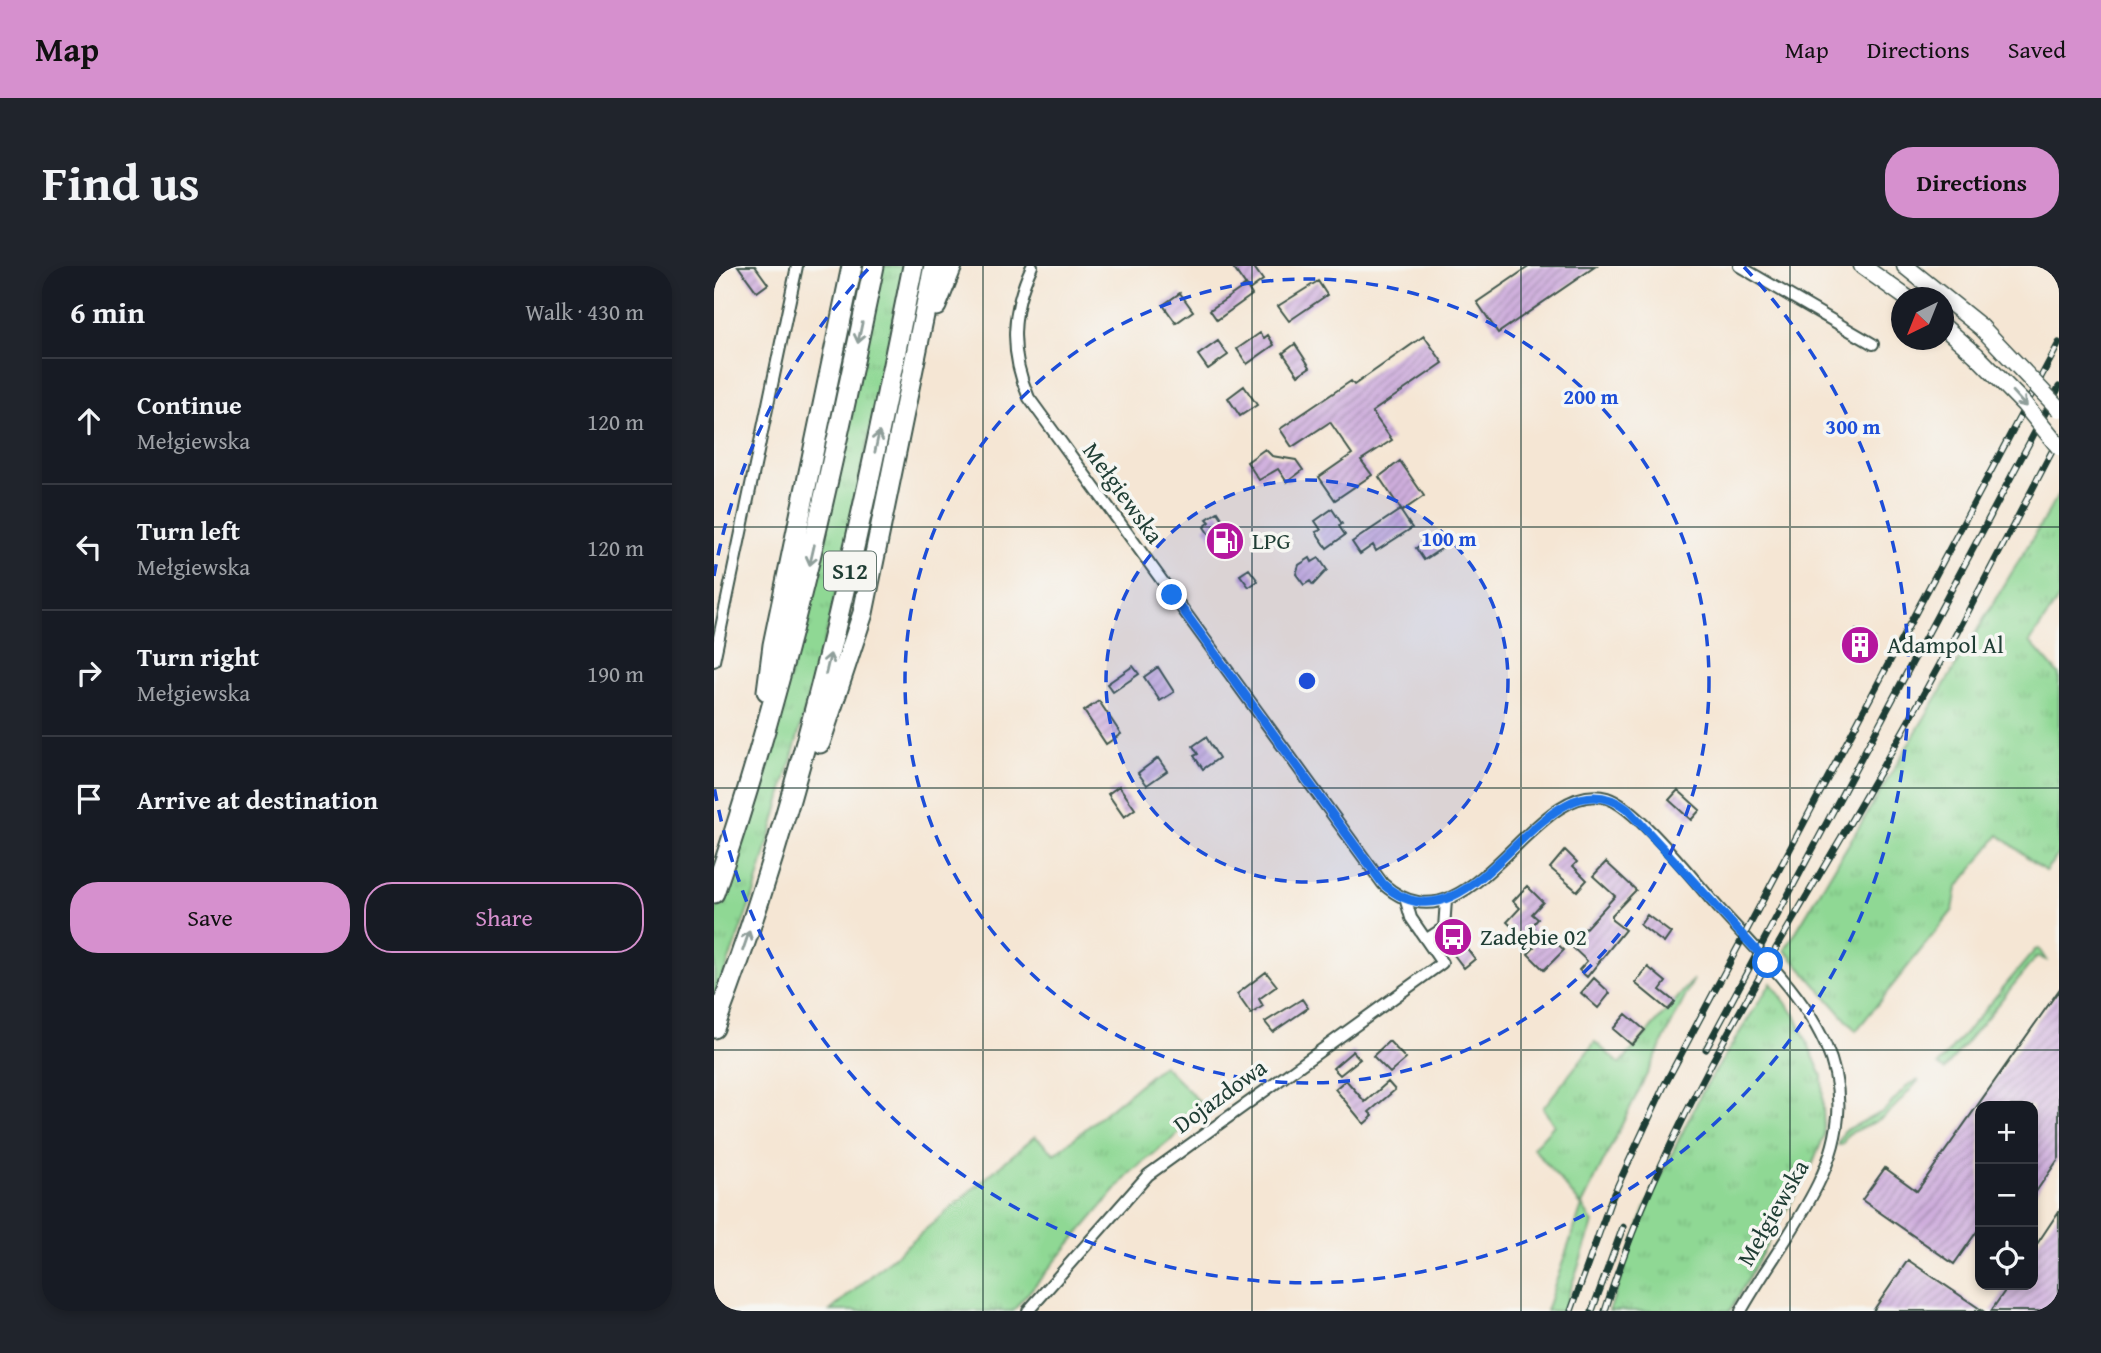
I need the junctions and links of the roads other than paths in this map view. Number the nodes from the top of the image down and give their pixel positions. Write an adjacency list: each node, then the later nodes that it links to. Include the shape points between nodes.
1 (797, 266): 17 (street)
2 (852, 266): 18 (highway, via 773,645)
3 (874, 266): 18 (highway, S12, one-way to 18, via 808,573)
4 (913, 266): 19 (highway, S12, one-way to 4, via 833,645)
5 (934, 266): 14 (highway)
6 (952, 266): 14 (highway)
7 (1032, 266): 22 (street, Mełgiewska, via 1017,308 1014,347 1029,398 1383,884)
8 (1739, 266): 13 (street)
9 (1862, 266): 11 (main road)
10 (1905, 266): 15 (main road, bridge, via 1981,327)
11 (1892, 287)
12 (1954, 336): 16 (main road, one-way to 16, bridge, via 2024,404)
13 (1873, 344)
14 (907, 400): 19 (highway, via 863,613 806,786)
15 (2059, 409)
16 (2059, 447)
17 (714, 661)
18 (758, 758): 20 (highway, S12)
19 (770, 871): 24 (highway, S12, one-way to 19)
20 (714, 893)
21 (1446, 900): 22 (street); 23 (street, via 1444,928); 26 (street, Mełgiewska, via 1568,803 1587,796 1608,798 1627,809 1810,1014 1827,1044 1837,1079 1832,1145 1807,1204)
22 (1406, 901): 23 (street, via 1411,918)
23 (1427, 939): 25 (street, Dojazdowa, via 1442,963 1149,1175)
24 (714, 1028)
25 (1028, 1311)
26 (1741, 1311)

